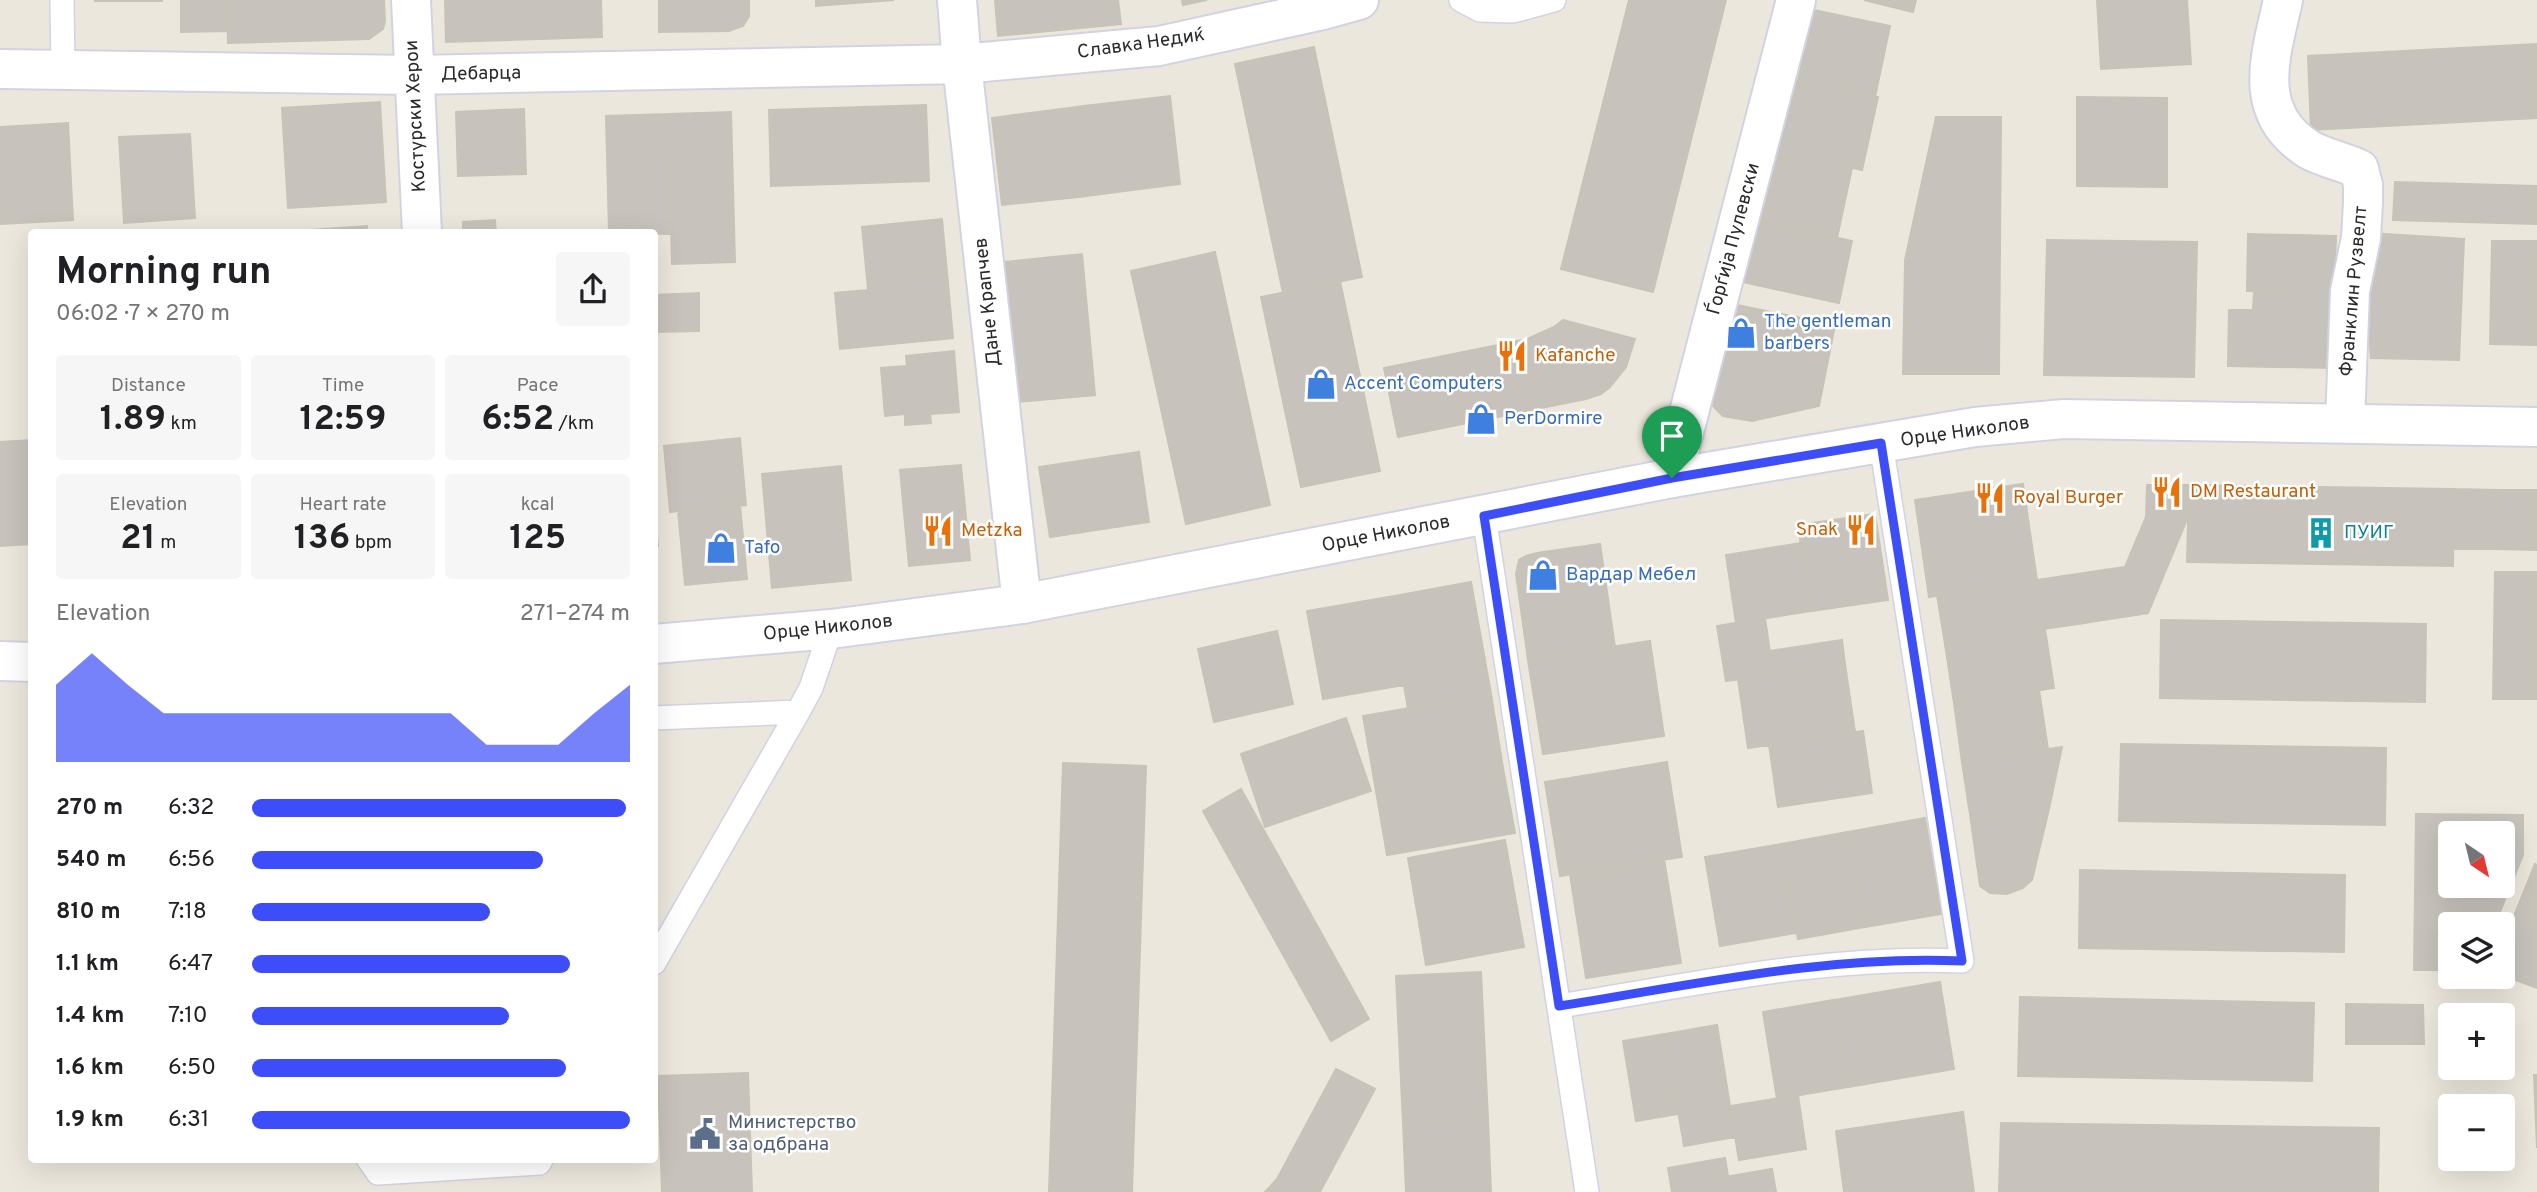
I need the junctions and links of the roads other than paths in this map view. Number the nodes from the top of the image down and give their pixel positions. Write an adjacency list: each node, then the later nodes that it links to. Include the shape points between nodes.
1 (62, 0): 11 (lane)
2 (411, 0): 12 (street, Костурски Херои)
3 (957, 0): 9 (street, Дане Крапчев)
4 (1359, 0): 9 (street, Славка Недиќ, via 1159,46)
5 (1461, 0): 6 (lane, via 1480,10 1513,11)
6 (1554, 0)
7 (1796, 0): 17 (street, Ѓорѓиja Пулевски)
8 (2283, 0): 14 (street, Франклин Рузвелт, via 2268,96 2286,130 2309,150 2359,169 2363,185 2361,238 2350,291)
9 (962, 64): 12 (street, Дебарца); 19 (street, Дане Крапчев)
10 (0, 69): 11 (street, Дебарца)
11 (63, 70): 12 (street, Дебарца)
12 (414, 75): 13 (street, Костурски Херои)
13 (422, 229)
14 (2345, 423): 15 (street, Орце Николов); 16 (street, Орце Николов, via 2064,419 1975,427)
15 (2537, 427)
16 (1881, 443): 17 (street, Орце Николов); 25 (lane, via 1962,961 1902,959 1804,967)
17 (1672, 478): 18 (street, Орце Николов)
18 (1484, 516): 19 (street, Орце Николов); 25 (lane)
19 (1022, 604): 20 (street, Орце Николов)
20 (831, 629): 21 (street, Орце Николов); 22 (lane)
21 (658, 644)
22 (798, 712): 23 (lane); 24 (lane)
23 (658, 718)
24 (658, 956)
25 (1559, 1006): 28 (lane)
26 (371, 1163): 27 (lane, via 378,1173)
27 (539, 1163)
28 (1587, 1192)

